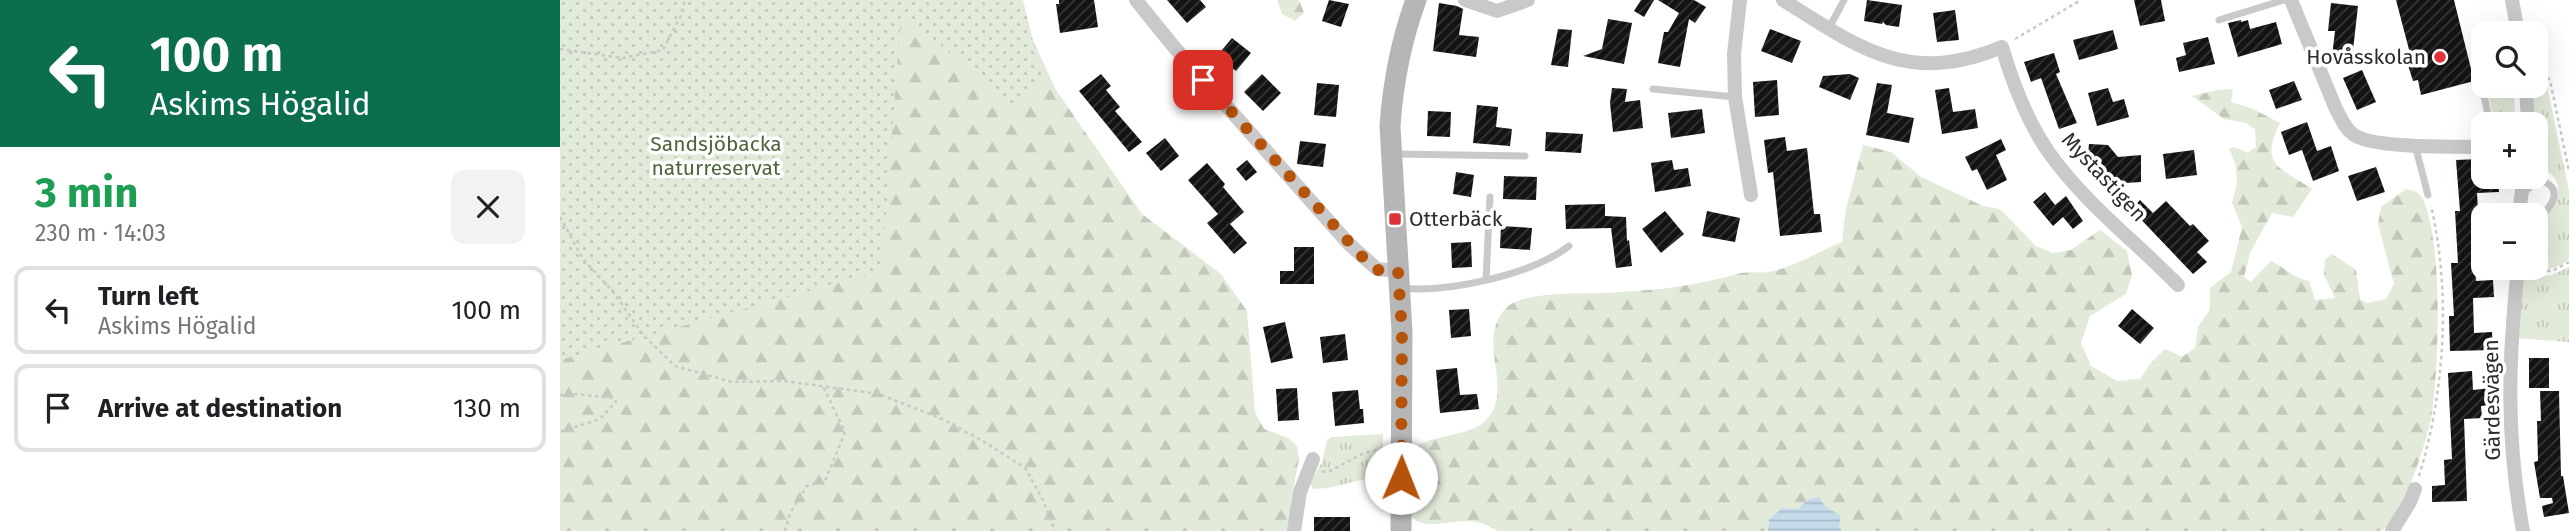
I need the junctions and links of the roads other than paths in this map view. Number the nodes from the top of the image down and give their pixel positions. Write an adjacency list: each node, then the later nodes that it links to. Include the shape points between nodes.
1 (1136, 0): 27 (street, via 1361,256)
2 (1416, 0): 18 (street, via 1405,29 1393,93)
3 (1465, 0): 4 (street, via 1497,11)
4 (1528, 0)
5 (1740, 0): 15 (street)
6 (1783, 0): 13 (street)
7 (1844, 0): 13 (lane)
8 (2284, 0): 11 (lane)
9 (2291, 0): 16 (street, via 2348,131 2370,141)
10 (2512, 0): 12 (street)
11 (2219, 20)
12 (2516, 21)
13 (1829, 29): 29 (street, Mystastigen, via 1879,55 1923,62 1977,57 2002,47 2012,83 2051,155 2092,202)
14 (1653, 89): 15 (lane)
15 (1735, 97): 21 (street)
16 (2414, 144): 17 (street); 22 (lane)
17 (2471, 146)
18 (1391, 154): 19 (lane); 27 (street)
19 (1525, 156)
20 (2548, 183): 24 (lane, via 2555,192)
21 (1751, 195)
22 (2428, 195)
23 (1490, 197): 26 (lane)
24 (2548, 208)
25 (1569, 246): 26 (lane, via 1524,270)
26 (1486, 279): 27 (lane, via 1425,289)
27 (1398, 280): 33 (street)
28 (2516, 280): 35 (street, Gärdesvägen, via 2509,407)
29 (2178, 285)
30 (1310, 465): 32 (street, via 1295,510)
31 (2415, 489): 34 (street)
32 (1294, 531)
33 (1401, 531)
34 (2392, 531)
35 (2523, 531)

